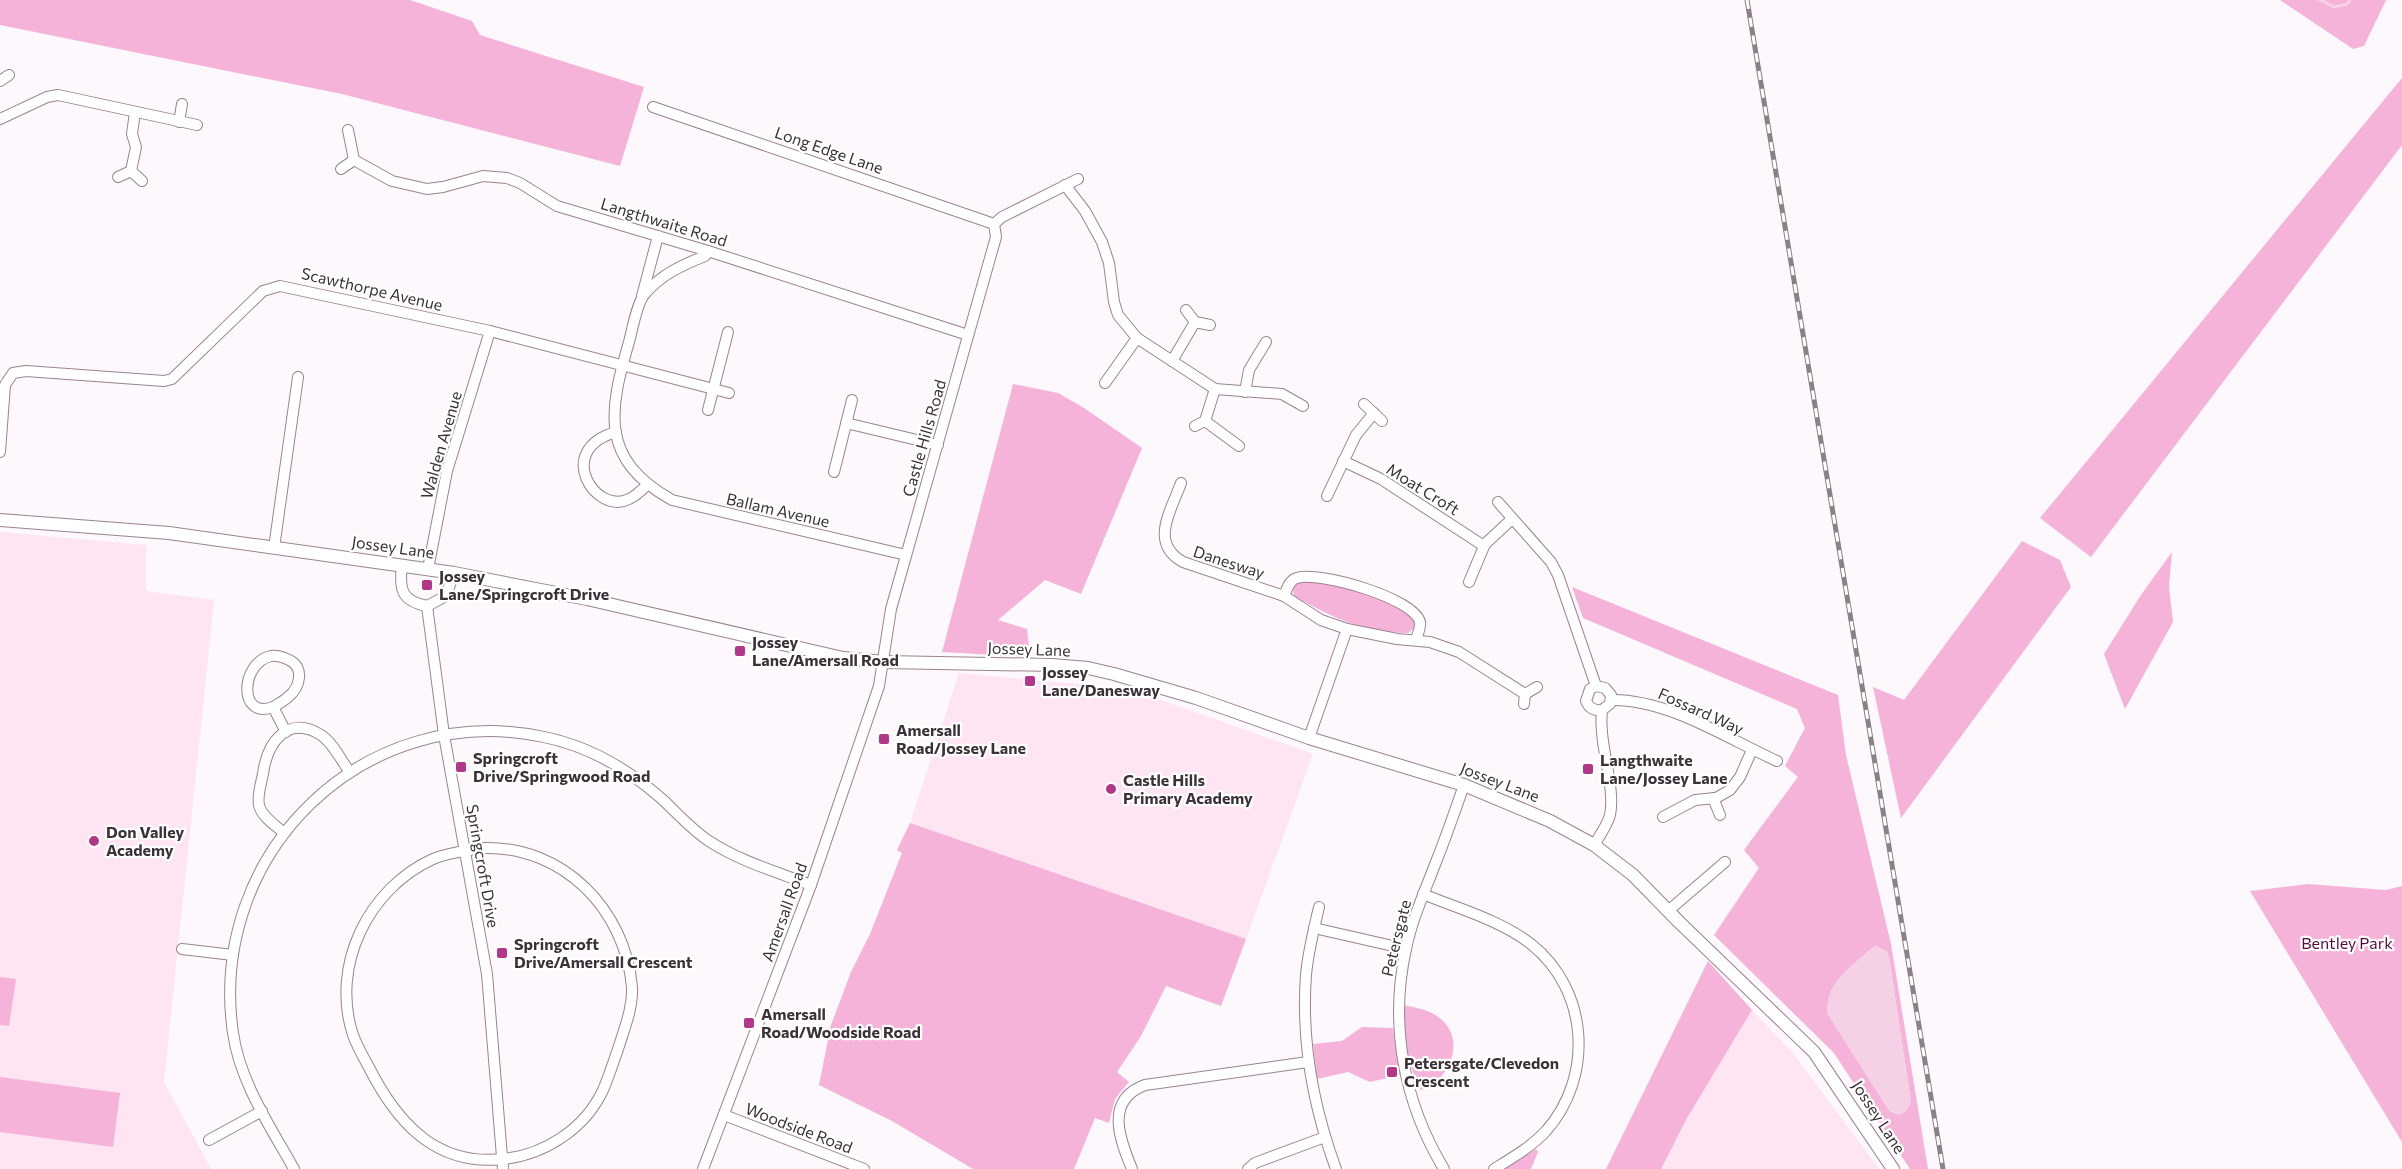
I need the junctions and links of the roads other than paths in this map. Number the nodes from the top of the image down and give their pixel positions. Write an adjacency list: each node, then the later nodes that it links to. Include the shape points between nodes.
1 (182, 104): 5 (street)
2 (653, 106): 15 (street, Long Edge Lane)
3 (135, 112): 4 (street, via 58,95); 5 (street); 10 (street, via 132,134 136,147)
4 (1, 116)
5 (179, 122): 6 (street)
6 (197, 125)
7 (348, 130): 8 (street)
8 (354, 160): 9 (street); 16 (street, Langthwaite Road, via 392,181 427,189 483,176 507,178 557,206)
9 (341, 169)
10 (131, 171): 11 (street); 13 (street)
11 (118, 177)
12 (1078, 178): 14 (street)
13 (142, 181)
14 (1065, 185): 15 (street); 25 (street, via 1102,242 1118,315)
15 (994, 224): 24 (street, Castle Hills Road, via 996,237)
16 (658, 236): 17 (street, Langthwaite Road); 18 (street, Ballam Avenue)
17 (708, 251): 18 (street, via 705,256 677,267); 24 (street, Langthwaite Road)
18 (642, 296): 28 (street, Ballam Avenue)
19 (1186, 310): 20 (street)
20 (1196, 322): 21 (street); 27 (street)
21 (1210, 325)
22 (490, 331): 28 (street, Scawthorpe Avenue); 43 (street, Scawthorpe Avenue, via 290,286 271,287 172,379 13,373 5,386); 56 (street, Walden Avenue, via 447,471)
23 (728, 332): 31 (street)
24 (968, 336): 41 (street, Castle Hills Road)
25 (1137, 338): 27 (street); 30 (street)
26 (1266, 342): 33 (street, via 1250,370)
27 (1172, 362): 32 (street)
28 (622, 366): 31 (street, Scawthorpe Avenue); 40 (street, Ballam Avenue, via 613,413)
29 (298, 377): 53 (street)
30 (1105, 383)
31 (713, 389): 34 (street, Scawthorpe Avenue); 38 (street)
32 (1215, 389): 33 (street); 42 (street, via 1200,424)
33 (1245, 392): 37 (street, via 1282,394)
34 (729, 393)
35 (852, 400): 39 (street)
36 (1364, 404): 44 (street, via 1378,417 1356,435)
37 (1304, 406)
38 (708, 410)
39 (846, 423): 41 (street); 45 (street)
40 (616, 432): 47 (street, Ballam Avenue, via 628,462); 47 (street, via 596,440 586,451 587,481 596,493 614,501 629,499)
41 (938, 445): 54 (street, Castle Hills Road)
42 (1239, 446)
43 (0, 452)
44 (1343, 461): 48 (street); 52 (street, Moat Croft, via 1381,479)
45 (834, 472)
46 (1181, 483): 59 (street, Danesway, via 1165,525 1169,551 1183,562)
47 (647, 484): 54 (street, Ballam Avenue, via 672,500)
48 (1327, 496)
49 (1498, 501): 50 (street)
50 (1512, 519): 52 (street); 64 (street, via 1558,575)
51 (0, 520): 53 (street, Jossey Lane, via 169,534)
52 (1484, 546): 58 (street)
53 (273, 548): 55 (street, Jossey Lane)
54 (906, 555): 63 (street, Castle Hills Road, via 891,609)
55 (402, 565): 56 (street, Jossey Lane); 60 (street, via 403,592 408,599)
56 (428, 569): 57 (street, Jossey Lane)
57 (454, 573): 60 (street, via 446,596); 63 (street, Jossey Lane, via 843,658)
58 (1469, 582)
59 (1284, 596): 61 (street, Danesway, via 1321,620); 62 (street, via 1298,577 1334,580 1378,592 1418,619)
60 (427, 606): 70 (street, Springcroft Drive)
61 (1347, 629): 62 (street, Danesway); 71 (street)
62 (1416, 640): 65 (street, Danesway, via 1459,652 1525,699)
63 (884, 662): 71 (street, Jossey Lane, via 1088,668 1196,698); 83 (street, Amersall Road)
64 (1596, 686): 66 (street, via 1608,690); 68 (street, via 1590,689 1586,701 1595,710)
65 (1536, 687)
66 (1611, 700): 68 (street); 72 (street, Fossard Way, via 1660,706)
67 (273, 707): 67 (street, via 257,708 247,693 250,672 258,662 275,656 294,662 300,675 290,696); 69 (street)
68 (1602, 710): 80 (street, via 1611,802 1607,824)
69 (285, 732): 74 (street, via 301,729 320,735); 79 (street, via 275,739 265,760 258,803 263,814)
70 (444, 735): 74 (street, via 406,745); 81 (street, Springcroft Drive); 83 (street, via 518,733 544,737 599,756 640,781 723,850)
71 (1309, 738): 75 (street, Jossey Lane)
72 (1752, 750): 73 (street, Fossard Way); 76 (street, via 1735,785)
73 (1777, 761)
74 (349, 771): 79 (street, via 322,791)
75 (1464, 785): 80 (street, Jossey Lane, via 1550,821); 84 (street, Petersgate)
76 (1713, 798): 77 (street); 78 (street, via 1695,800)
77 (1720, 815)
78 (1663, 817)
79 (283, 832): 90 (street, via 250,893)
80 (1594, 845): 86 (street, Jossey Lane, via 1634,875)
81 (465, 851): 96 (street, Springcroft Drive, via 487,974); 96 (street, via 441,856 414,870 397,881 371,911 355,942 350,964 349,1015 362,1054 388,1101 409,1128 437,1147); 96 (street, via 514,850 550,862 580,881 617,930 625,947 632,988 626,1025 594,1106 563,1137)
82 (1725, 862): 86 (street)
83 (811, 885): 93 (street, Amersall Road)
84 (1423, 894): 89 (street, Petersgate); 104 (street, via 1508,929 1532,945 1554,968 1575,1010 1579,1053 1567,1098 1545,1132)
85 (1318, 907): 87 (street)
86 (1668, 911): 105 (street, Jossey Lane, via 1814,1052)
87 (1314, 928): 89 (street); 91 (street, via 1306,974)
88 (182, 949): 90 (street)
89 (1406, 949): 103 (street, Petersgate, via 1399,1005 1403,1065 1418,1119)
90 (233, 955): 92 (street, via 233,1034 239,1059)
91 (1308, 1062): 94 (street); 100 (street, via 1136,1088 1125,1101 1118,1125)
92 (262, 1111): 95 (street); 97 (street)
93 (724, 1116): 98 (street, Amersall Road); 99 (street, Woodside Road)
94 (1325, 1137): 101 (street, via 1254,1163); 102 (street)
95 (209, 1140)
96 (502, 1164)
97 (294, 1169)
98 (703, 1169)
99 (864, 1169)
100 (1132, 1169)
101 (1248, 1169)
102 (1336, 1169)
103 (1444, 1169)
104 (1494, 1169)
105 (1893, 1169)

